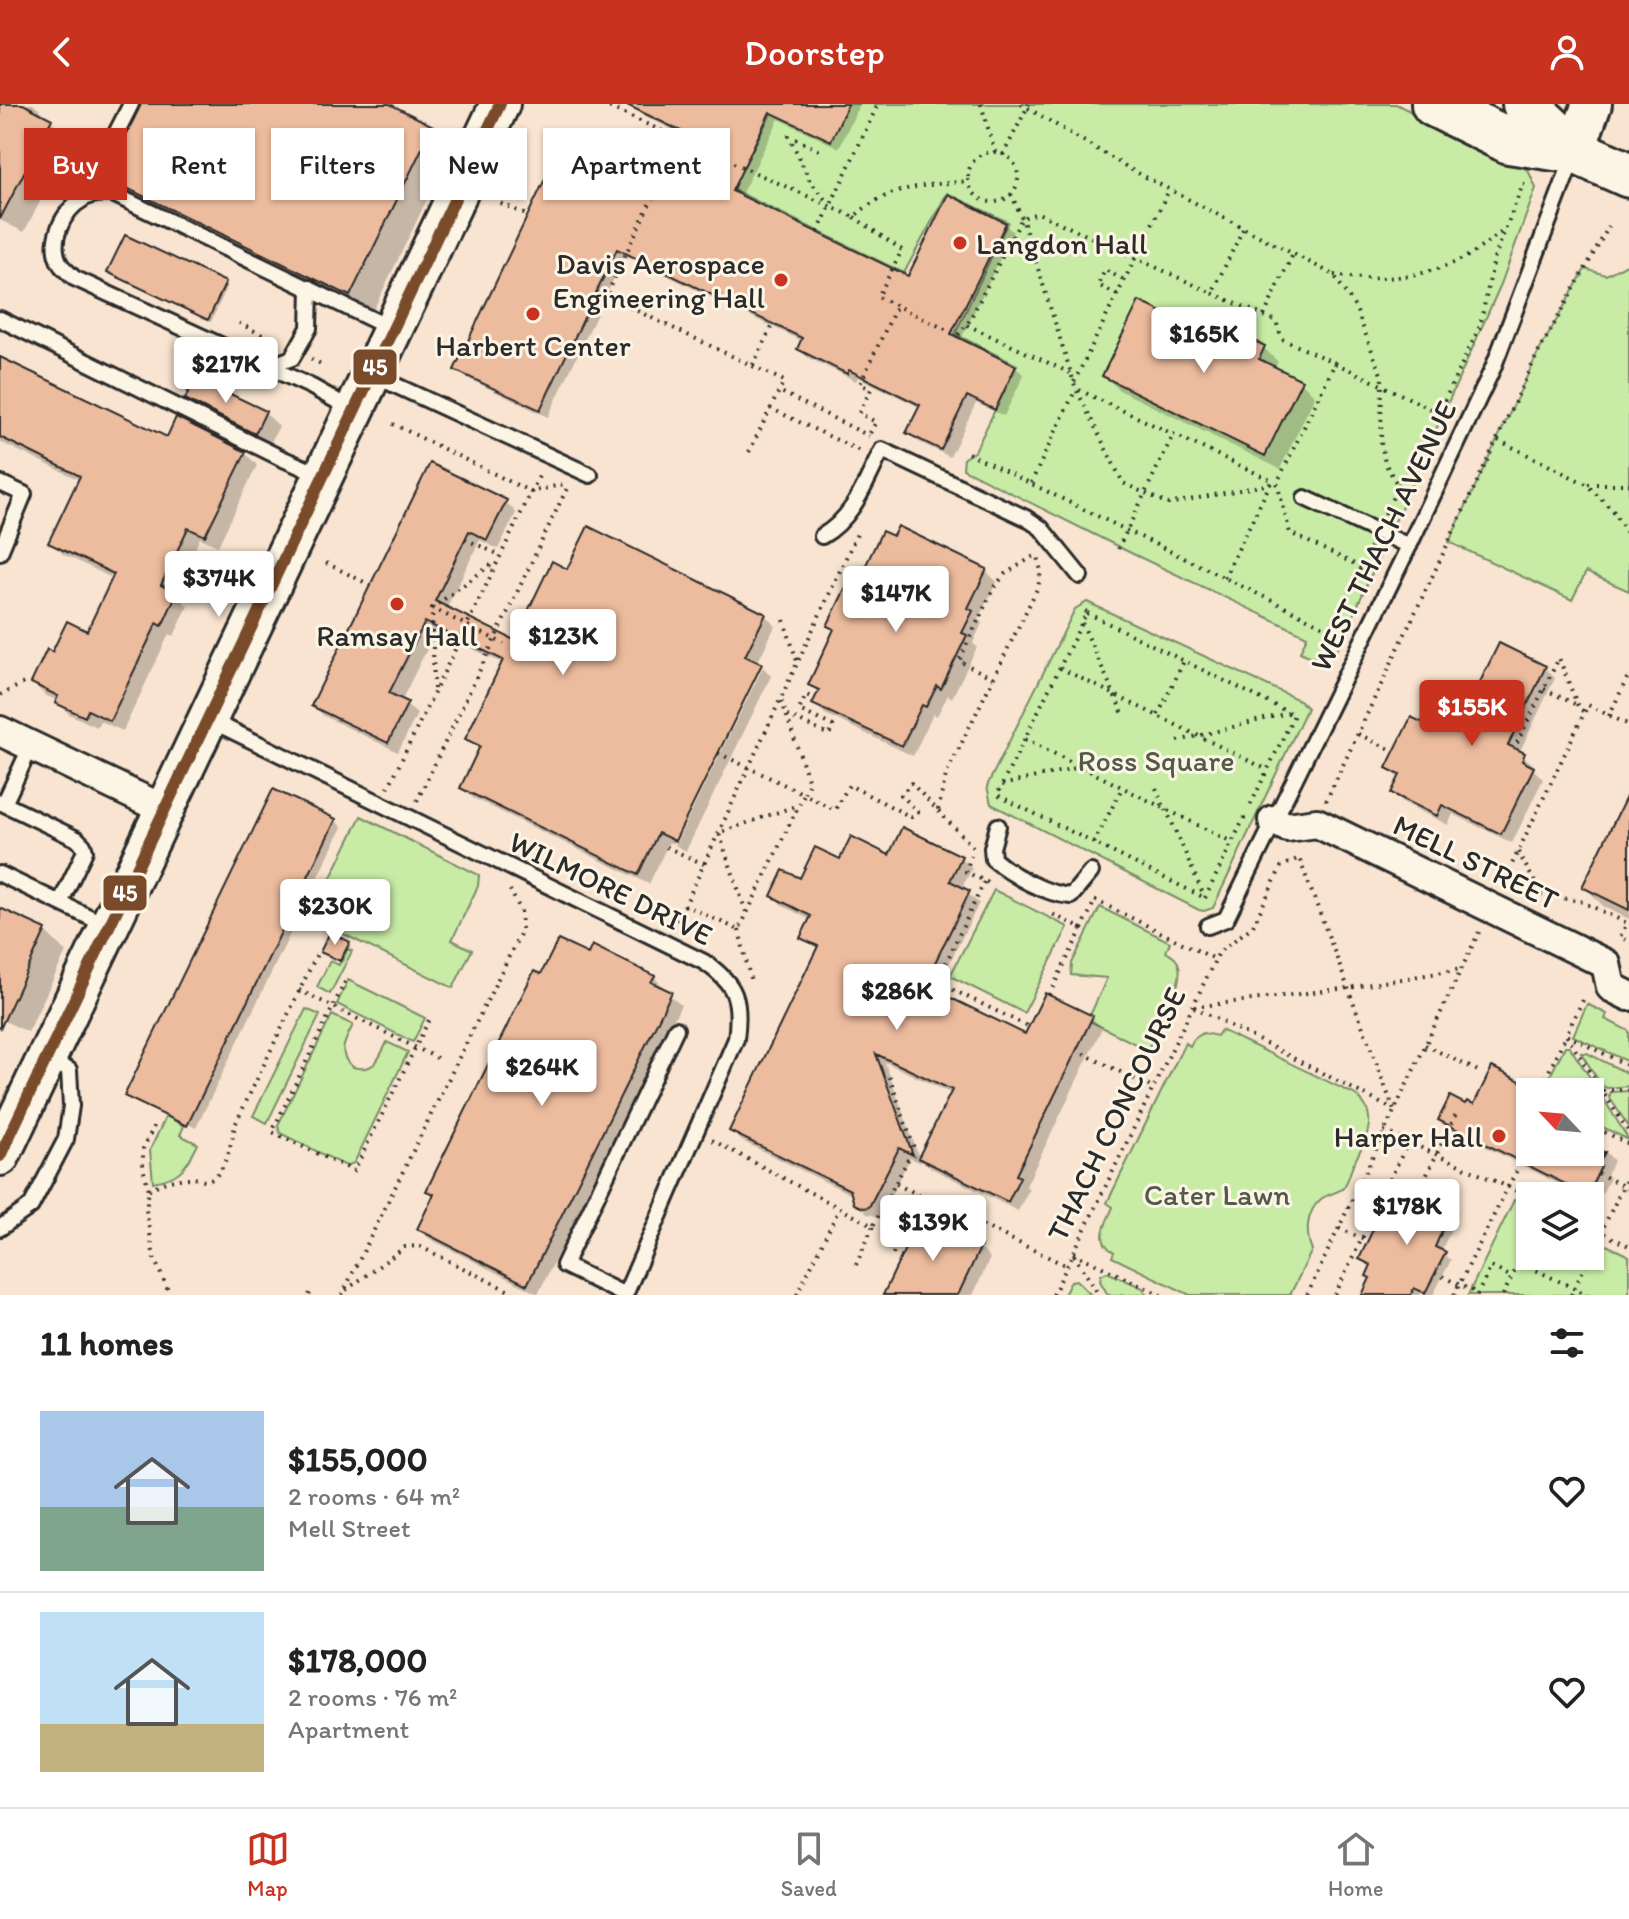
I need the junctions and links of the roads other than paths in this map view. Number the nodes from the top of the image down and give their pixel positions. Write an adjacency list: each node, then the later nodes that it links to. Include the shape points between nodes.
1 (131, 104): 6 (lane)
2 (1434, 104): 7 (main road, via 1509,141)
3 (1525, 104): 7 (main road)
4 (1592, 104): 7 (street)
5 (494, 106): 13 (street)
6 (119, 128)
7 (1575, 151): 8 (main road); 22 (lane, WEST THACH AVENUE, via 1493,368)
8 (1629, 175)
9 (82, 200): 14 (lane, via 61,222 57,237 61,265 74,278)
10 (126, 200): 11 (lane)
11 (310, 288): 13 (lane); 14 (lane, via 309,328 292,358)
12 (0, 319): 18 (lane)
13 (393, 329): 15 (street)
14 (268, 367): 16 (lane)
15 (372, 374): 16 (street); 17 (lane)
16 (354, 411): 18 (street)
17 (590, 475)
18 (323, 476): 25 (street)
19 (0, 483): 23 (lane, via 24,494)
20 (1305, 498): 22 (lane)
21 (822, 536): 24 (lane, via 856,503 882,450 1026,518 1041,528)
22 (1409, 546): 30 (lane, WEST THACH AVENUE)
23 (0, 552)
24 (1080, 576)
25 (207, 718): 29 (street); 42 (lane, WILMORE DRIVE, via 690,955 721,973 735,991 736,1039)
26 (0, 731): 27 (street)
27 (31, 746): 28 (lane); 29 (street)
28 (2, 803): 34 (lane, via 83,845 85,851)
29 (163, 809): 35 (street)
30 (1273, 820): 36 (lane, WEST THACH AVENUE, via 1226,919); 37 (street, MELL STREET, via 1287,827 1317,823 1491,906 1606,964 1611,987)
31 (998, 826): 32 (lane, via 993,859 1028,881 1071,896)
32 (1091, 872)
33 (0, 874): 34 (lane)
34 (60, 903): 35 (lane)
35 (108, 926): 39 (street)
36 (1208, 926)
37 (1629, 996)
38 (676, 1029): 42 (lane, via 564,1265)
39 (46, 1059): 40 (street); 41 (lane, via 69,1070 66,1139 31,1206)
40 (0, 1156)
41 (0, 1228)
42 (625, 1295)

